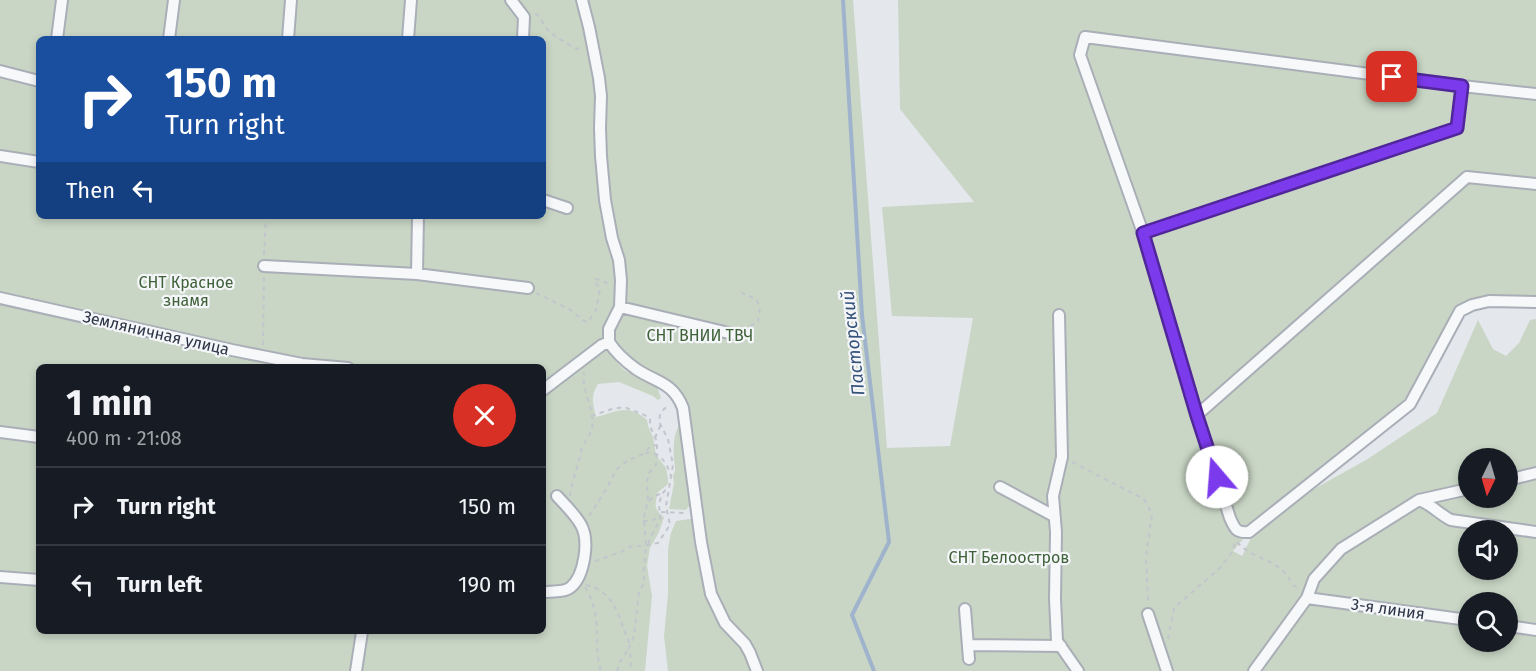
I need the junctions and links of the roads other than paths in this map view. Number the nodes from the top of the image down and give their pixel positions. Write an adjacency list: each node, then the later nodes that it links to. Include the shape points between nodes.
1 (62, 0): 7 (street)
2 (174, 0): 8 (street)
3 (291, 0): 9 (street)
4 (411, 0): 10 (street)
5 (582, 0): 28 (street, via 601,96 601,156 605,200 620,269)
6 (512, 3): 11 (street, via 524,17)
7 (57, 36)
8 (169, 36)
9 (288, 36)
10 (408, 36)
11 (523, 36)
12 (0, 70): 13 (street)
13 (36, 80)
14 (1462, 86): 15 (street); 22 (street, via 1457,128); 22 (street, via 1085,37 1080,55)
15 (1536, 94)
16 (0, 156): 17 (street)
17 (36, 162)
18 (1536, 184): 34 (street, via 1467,177)
19 (546, 201): 20 (street)
20 (567, 207)
21 (417, 219): 24 (street)
22 (1143, 233): 34 (street)
23 (264, 266): 24 (street)
24 (417, 274): 25 (street)
25 (528, 288)
26 (0, 298): 32 (street, Земляничная улица)
27 (1536, 302): 34 (street, via 1489,302 1460,311 1410,404 1249,532 1234,529)
28 (620, 307): 30 (street); 31 (street, via 609,329)
29 (1059, 315): 43 (street, via 1062,458 1053,496)
30 (733, 334)
31 (609, 342): 33 (street); 59 (street, via 624,360 670,388 680,399 711,594 725,623 745,644)
32 (302, 364)
33 (546, 388)
34 (1197, 416)
35 (0, 432): 36 (street)
36 (36, 437)
37 (1536, 473): 38 (street)
38 (1518, 478)
39 (1000, 487): 43 (street)
40 (1458, 491): 42 (street)
41 (557, 496): 47 (street, via 583,529 585,549 577,582 563,591)
42 (1419, 500): 44 (street, via 1451,520); 48 (street, via 1341,549 1314,579)
43 (1054, 516): 56 (street, via 1057,641)
44 (1536, 532)
45 (0, 577): 46 (street)
46 (36, 580)
47 (546, 592)
48 (1309, 594): 51 (street, 3-я линия); 62 (street)
49 (965, 609): 55 (street)
50 (1148, 614): 61 (street)
51 (1458, 618)
52 (1518, 627): 53 (street)
53 (1536, 630)
54 (362, 634): 58 (street)
55 (968, 645): 56 (street); 57 (street)
56 (1061, 646): 60 (street)
57 (969, 659)
58 (356, 671)
59 (757, 671)
60 (1078, 671)
61 (1167, 671)
62 (1254, 671)

